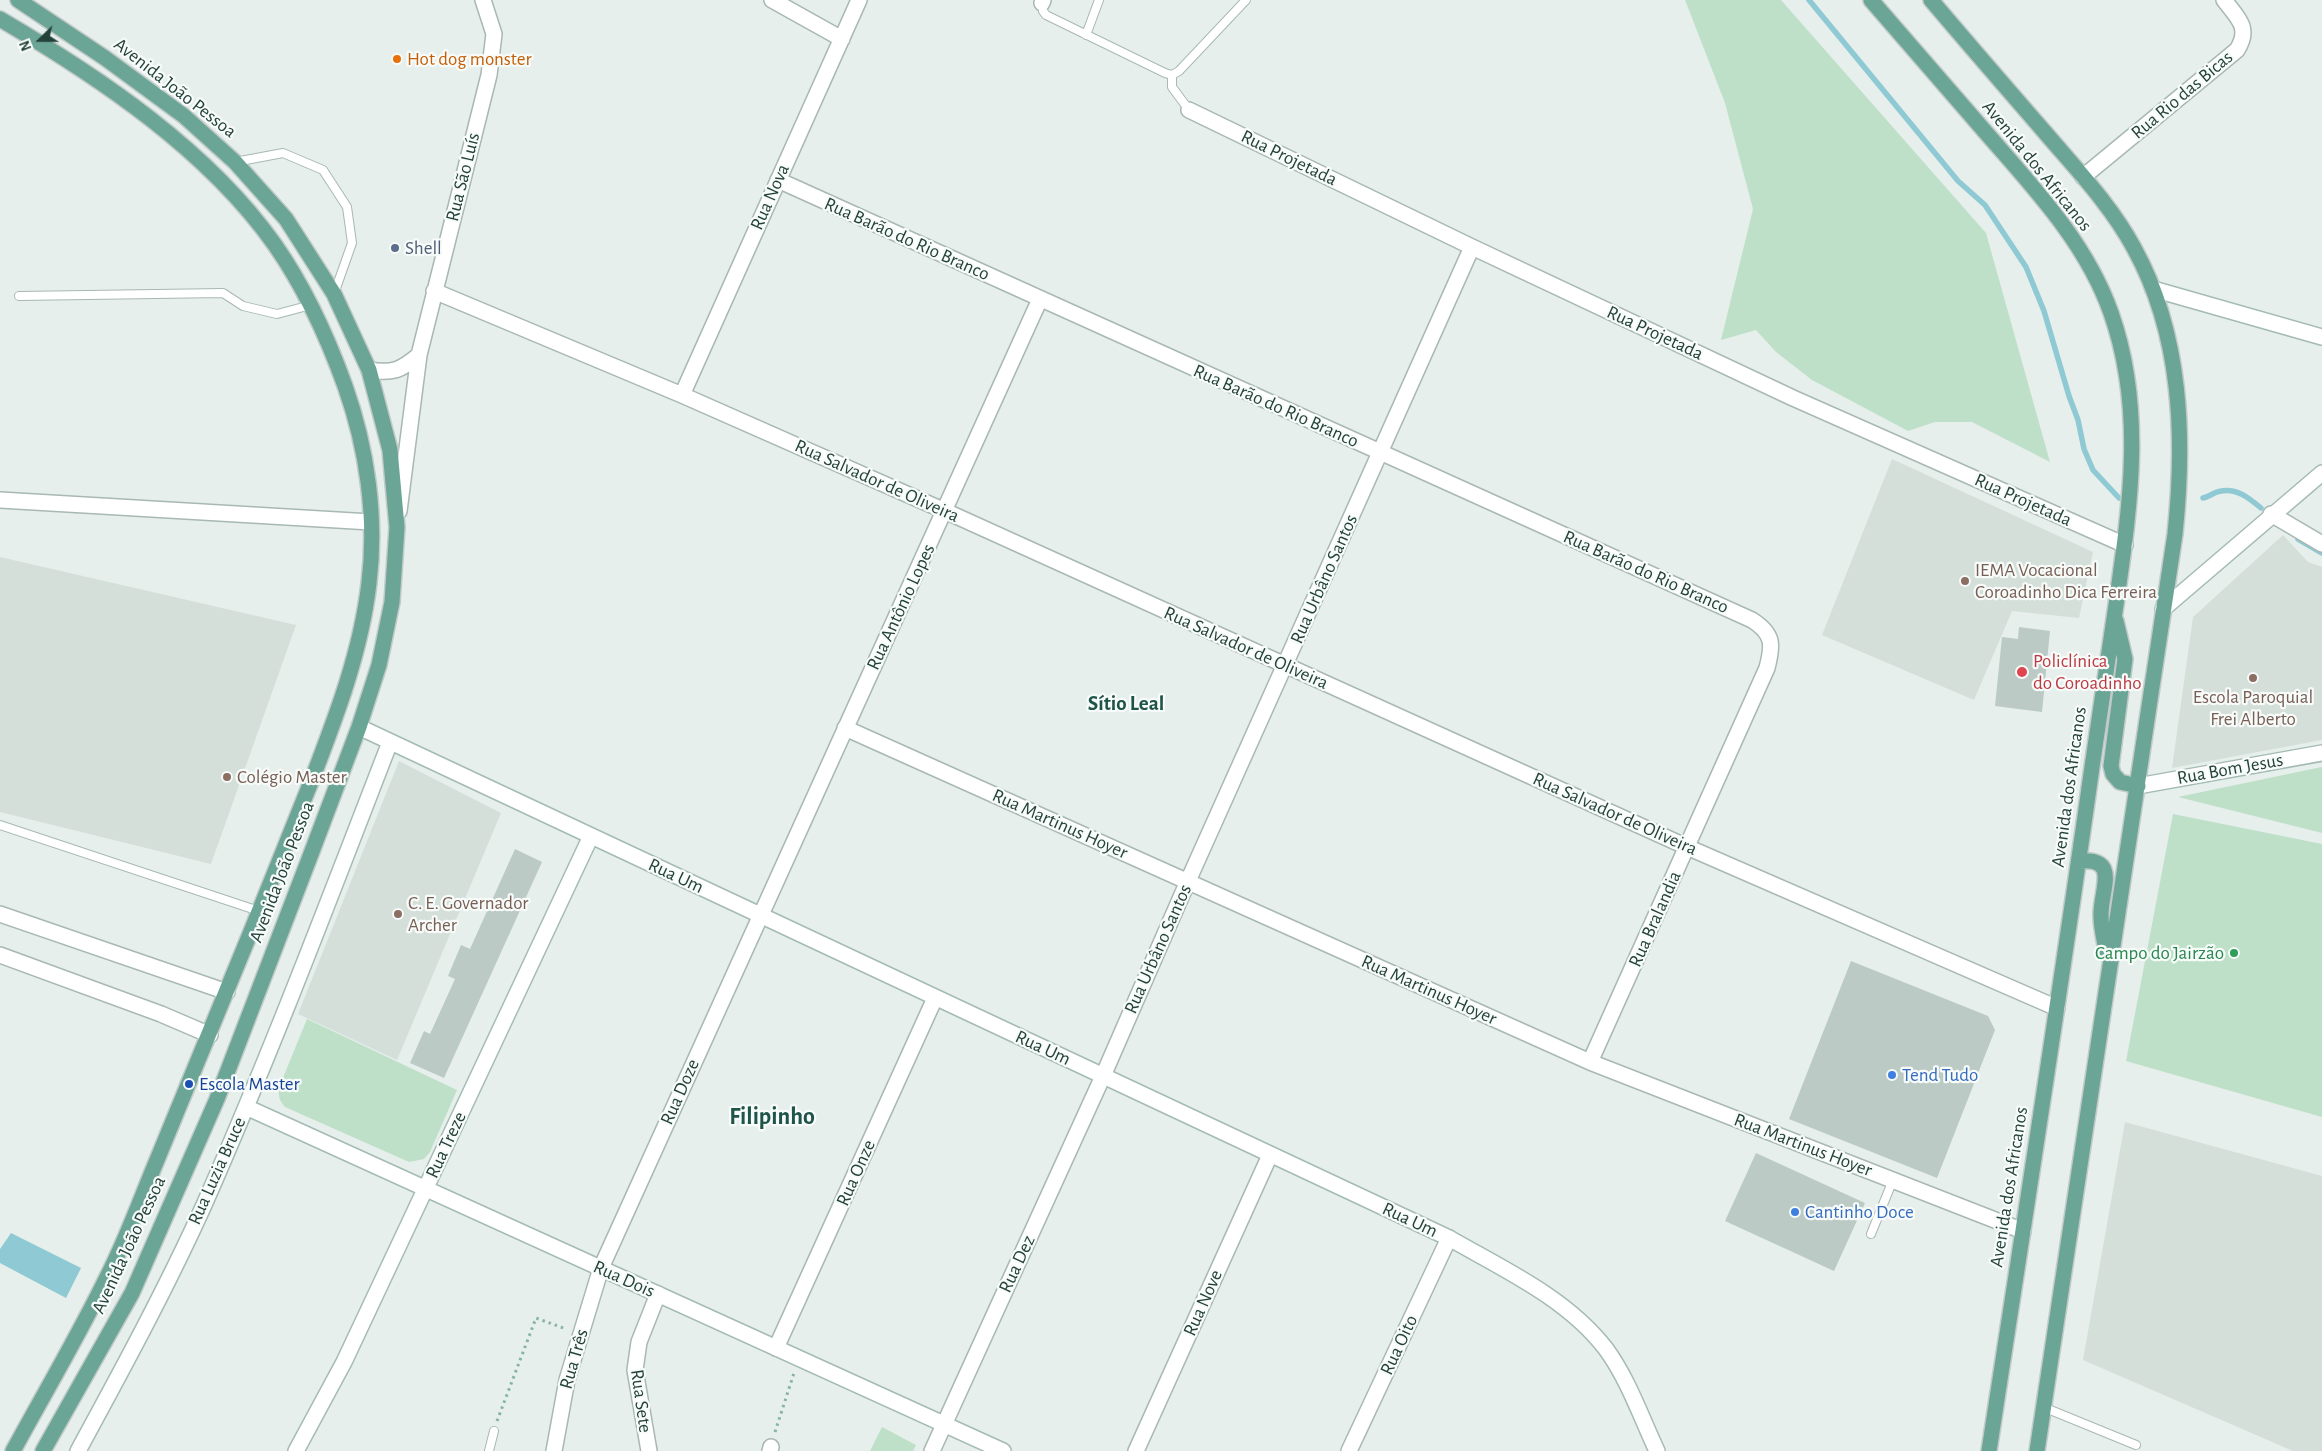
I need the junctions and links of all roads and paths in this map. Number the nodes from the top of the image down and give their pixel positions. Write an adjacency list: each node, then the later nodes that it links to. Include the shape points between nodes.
1 (18, 0): 16 (main road, Avenida João Pessoa, via 184,116)
2 (482, 0): 21 (street, Rua São Luís, via 494,34 489,75)
3 (772, 0): 13 (street)
4 (859, 0): 13 (street, Rua Nova)
5 (1099, 0): 12 (lane)
6 (1246, 0): 14 (lane)
7 (1871, 0): 38 (main road, Avenida dos Africanos, via 2037,191 2064,224 2091,268 2110,310 2123,352 2131,402 2133,456)
8 (1931, 0): 17 (main road, Avenida dos Africanos)
9 (2224, 0): 17 (street, Rua Rio das Bicas, via 2243,26 2243,39 2236,50)
10 (1043, 1): 12 (lane, via 1046,15)
11 (0, 19): 25 (main road, Avenida João Pessoa, via 34,38 129,103 196,157 274,243)
12 (1086, 35): 14 (lane)
13 (842, 38): 18 (street, Rua Nova)
14 (1172, 75): 15 (lane, via 1172,87)
15 (1189, 110): 19 (street, Rua Projetada)
16 (235, 162): 22 (main road, Avenida João Pessoa, via 286,219); 22 (lane, via 283,153 324,170 347,208 352,243)
17 (2083, 177): 20 (main road, Avenida dos Africanos, via 2121,225)
18 (778, 180): 24 (street, Rua Barão do Rio Branco); 29 (street, Rua Nova)
19 (1472, 247): 30 (street, Rua Urbâno Santos); 38 (street, Rua Projetada, via 1793,398)
20 (2153, 289): 26 (street); 39 (main road, Avenida dos Africanos, via 2170,347 2181,434 2178,508)
21 (434, 291): 27 (street, Rua São Luís); 29 (street, Rua Salvador de Oliveira)
22 (334, 294): 28 (main road, Avenida João Pessoa)
23 (19, 296): 25 (lane, via 223,293 243,306 277,314)
24 (1040, 299): 30 (street, Rua Barão do Rio Branco); 33 (street, Rua Antônio Lopes)
25 (311, 306): 35 (main road, Avenida João Pessoa, via 334,355 360,436)
26 (2322, 337)
27 (419, 355): 28 (street, via 390,372); 36 (street, Rua São Luís)
28 (369, 370): 36 (main road, Avenida João Pessoa, via 390,450)
29 (682, 395): 33 (street, Rua Salvador de Oliveira)
30 (1379, 452): 41 (street, Rua Barão do Rio Branco, via 1752,620 1764,628); 42 (street, Rua Urbâno Santos)
31 (2322, 473): 34 (street)
32 (0, 500): 35 (street)
33 (945, 511): 42 (street, Rua Salvador de Oliveira); 44 (street, Rua Antônio Lopes)
34 (2271, 514): 37 (street); 39 (street)
35 (371, 522): 53 (main road, Avenida João Pessoa, via 369,585 356,653 339,711)
36 (397, 527): 43 (main road, Avenida João Pessoa, via 392,602 379,665)
37 (2322, 544)
38 (2124, 545): 40 (main road, Avenida dos Africanos)
39 (2163, 609): 47 (main road, Avenida dos Africanos)
40 (2114, 615): 47 (main road, via 2125,659 2111,766 2120,782); 51 (main road, Avenida dos Africanos)
41 (1770, 638): 50 (street, Rua Bralandia, via 1772,651 1767,668)
42 (1285, 666): 50 (street, Rua Salvador de Oliveira); 52 (street, Rua Urbâno Santos)
43 (358, 727): 45 (street, Rua Um); 82 (main road, Avenida João Pessoa, via 217,1099 132,1293)
44 (844, 728): 52 (street, Rua Martinus Hoyer); 55 (street, Rua Antônio Lopes)
45 (390, 742): 49 (street, Rua Um); 64 (street, Rua Luzia Bruce)
46 (2322, 753): 47 (street, Rua Bom Jesus)
47 (2138, 786): 57 (main road, Avenida dos Africanos)
48 (0, 825): 53 (lane)
49 (591, 836): 55 (street, Rua Um); 67 (street, Rua Treze)
50 (1688, 847): 60 (street, Rua Salvador de Oliveira); 62 (street, Rua Bralandia)
51 (2079, 861): 57 (main road, via 2101,864 2106,876 2101,915); 60 (main road, Avenida dos Africanos)
52 (1188, 881): 62 (street, Rua Martinus Hoyer); 63 (street, Rua Urbâno Santos)
53 (259, 911): 58 (main road, Avenida João Pessoa)
54 (0, 914): 58 (street)
55 (759, 915): 59 (street, Rua Um); 71 (street, Rua Doze)
56 (0, 955): 61 (street)
57 (2109, 970): 76 (main road, Avenida dos Africanos)
58 (227, 992): 61 (main road, Avenida João Pessoa)
59 (935, 998): 63 (street, Rua Um); 74 (street, Rua Onze)
60 (2057, 1008): 68 (main road, Avenida dos Africanos)
61 (210, 1035): 81 (main road, Avenida João Pessoa, via 110,1273)
62 (1590, 1062): 66 (street, Rua Martinus Hoyer)
63 (1103, 1076): 65 (street, Rua Um); 77 (street, Rua Dez)
64 (246, 1107): 67 (street, Rua Dois); 83 (street, Rua Luzia Bruce, via 141,1336)
65 (1270, 1154): 70 (street, Rua Um); 90 (street, Rua Nove)
66 (1893, 1180): 68 (street, Rua Martinus Hoyer); 69 (lane)
67 (425, 1188): 71 (street, Rua Dois); 84 (street, Rua Treze, via 344,1362)
68 (2023, 1231): 93 (main road, Avenida dos Africanos)
69 (1871, 1234)
70 (1449, 1238): 91 (street, Rua Oito); 92 (street, Rua Um, via 1527,1283 1567,1310 1585,1327 1606,1349 1620,1373)
71 (601, 1268): 72 (street, Rua Dois); 73 (street, Rua Três)
72 (658, 1294): 74 (street, Rua Dois); 87 (street, Rua Sete, via 639,1342 635,1363)
73 (581, 1335): 78 (path, via 536,1318); 86 (street, Rua Três, via 567,1380)
74 (776, 1348): 75 (street, Rua Dois)
75 (798, 1358): 77 (street, Rua Dois); 80 (path)
76 (2044, 1406): 79 (lane); 94 (main road, Avenida dos Africanos)
77 (944, 1424): 88 (street, Rua Dez); 89 (street, Rua Dois)
78 (494, 1430): 85 (lane)
79 (2136, 1445)
80 (770, 1449)
81 (13, 1451)
82 (43, 1451)
83 (78, 1451)
84 (296, 1451)
85 (489, 1451)
86 (554, 1451)
87 (649, 1451)
88 (932, 1451)
89 (1003, 1451)
90 (1136, 1451)
91 (1348, 1451)
92 (1657, 1451)
93 (1989, 1451)
94 (2037, 1451)

